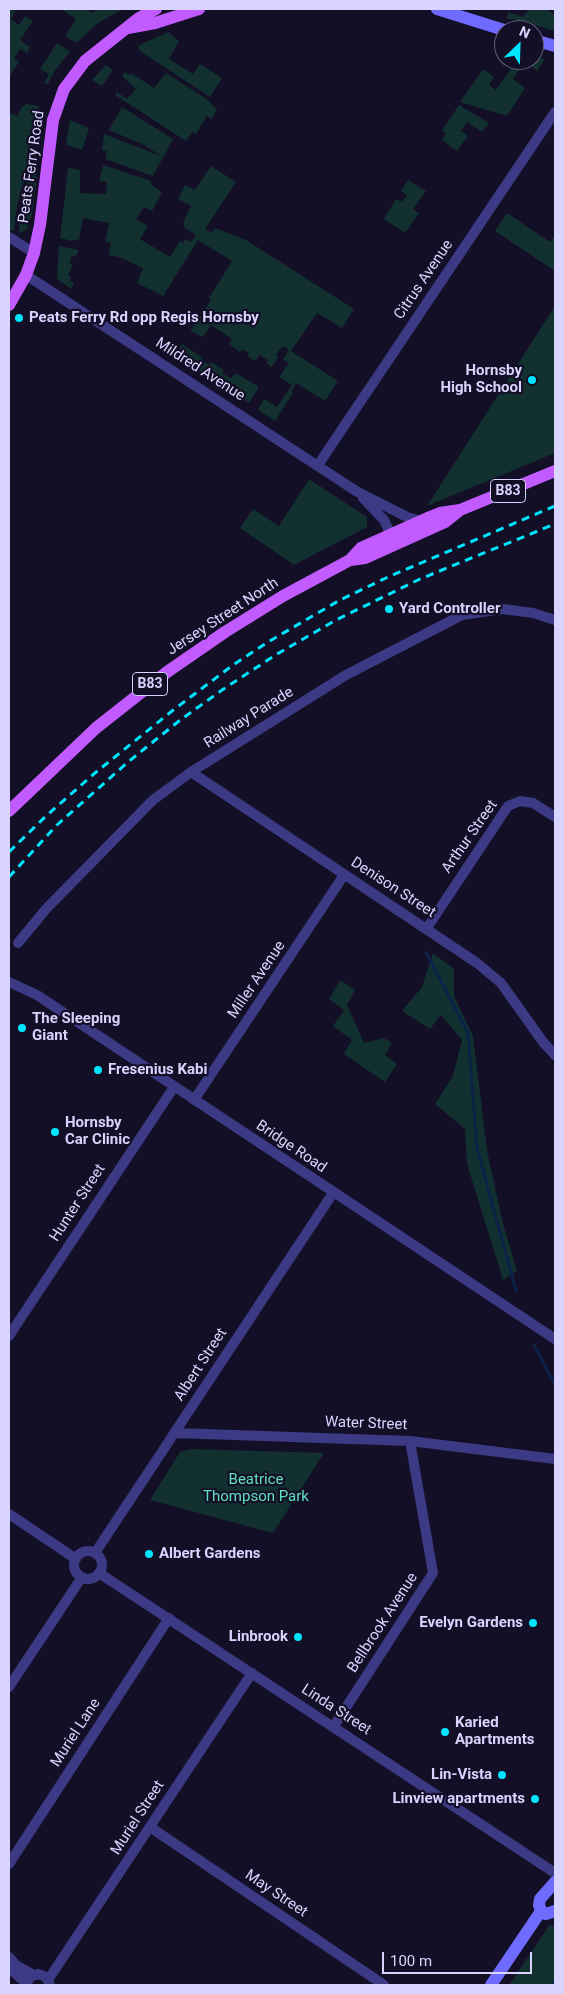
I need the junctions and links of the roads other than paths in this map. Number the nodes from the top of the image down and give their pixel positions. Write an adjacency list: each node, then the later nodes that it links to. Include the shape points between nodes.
1 (151, 9): 5 (main road)
2 (156, 9): 5 (main road, Peats Ferry Road)
3 (199, 9): 7 (main road, Peats Ferry Road)
4 (437, 9): 6 (main road)
5 (139, 18): 7 (main road, Peats Ferry Road)
6 (494, 27)
7 (128, 28): 10 (main road, Peats Ferry Road, via 85,61 58,100 52,120)
8 (555, 112): 13 (street, Citrus Avenue)
9 (9, 237): 10 (street)
10 (34, 253): 11 (main road, Peats Ferry Road)
11 (26, 275): 12 (main road, Peats Ferry Road); 13 (street, Mildred Avenue)
12 (9, 305)
13 (318, 465): 15 (street, Mildred Avenue)
14 (555, 471): 16 (main road, Jersey Street North / B83)
15 (356, 491): 17 (street, Mildred Avenue); 18 (street, Mildred Avenue, via 377,511)
16 (460, 510): 17 (main road, Jersey Street North / B83, via 440,513); 18 (main road, Jersey Street North / B83, via 445,522)
17 (421, 521): 18 (main road, Jersey Street North / B83)
18 (393, 539): 21 (main road, Jersey Street North / B83, via 365,558 350,560 250,616 167,672 84,738)
19 (551, 618): 20 (street, Railway Parade, via 503,609 462,615 346,675)
20 (191, 772): 23 (street, Denison Street); 25 (street, Railway Parade, via 153,800 46,909)
21 (9, 811)
22 (555, 817): 24 (street, Arthur Street, via 533,803 520,801 508,806)
23 (344, 876): 24 (street, Denison Street); 29 (street, Miller Avenue)
24 (427, 928): 27 (street, Denison Street, via 501,983)
25 (18, 943)
26 (9, 982): 28 (street, Bridge Road, via 37,995)
27 (555, 1055)
28 (174, 1087): 29 (street, Bridge Road); 31 (street, Hunter Street)
29 (194, 1100): 30 (street, Bridge Road)
30 (333, 1193): 32 (street, Bridge Road); 33 (street, Albert Street)
31 (9, 1336)
32 (555, 1339)
33 (175, 1433): 34 (street, Water Street); 37 (street, Albert Street)
34 (410, 1441): 35 (street, Water Street); 44 (street, Bellbrook Avenue, via 433,1573)
35 (555, 1459)
36 (9, 1514): 38 (street)
37 (95, 1554): 38 (street, via 82,1553); 39 (street, via 100,1560)
38 (76, 1559): 40 (street, via 76,1571)
39 (99, 1573): 40 (street, via 89,1579); 41 (street, Linda Street)
40 (82, 1577): 43 (street)
41 (169, 1618): 42 (street, Linda Street); 46 (street, Muriel Lane)
42 (252, 1673): 44 (street, Linda Street); 45 (street, Muriel Street)
43 (9, 1687)
44 (334, 1726): 47 (street, Linda Street)
45 (150, 1827): 55 (street, Muriel Street); 56 (street, May Street)
46 (9, 1864)
47 (555, 1873)
48 (555, 1882): 49 (main road)
49 (550, 1896): 50 (main road, via 539,1902)
50 (541, 1911): 51 (main road, via 549,1914); 57 (main road)
51 (555, 1911)
52 (9, 1957): 54 (street)
53 (9, 1968): 54 (street)
54 (29, 1981): 55 (street, via 42,1975)
55 (49, 1982)
56 (384, 1985)
57 (491, 1985)

